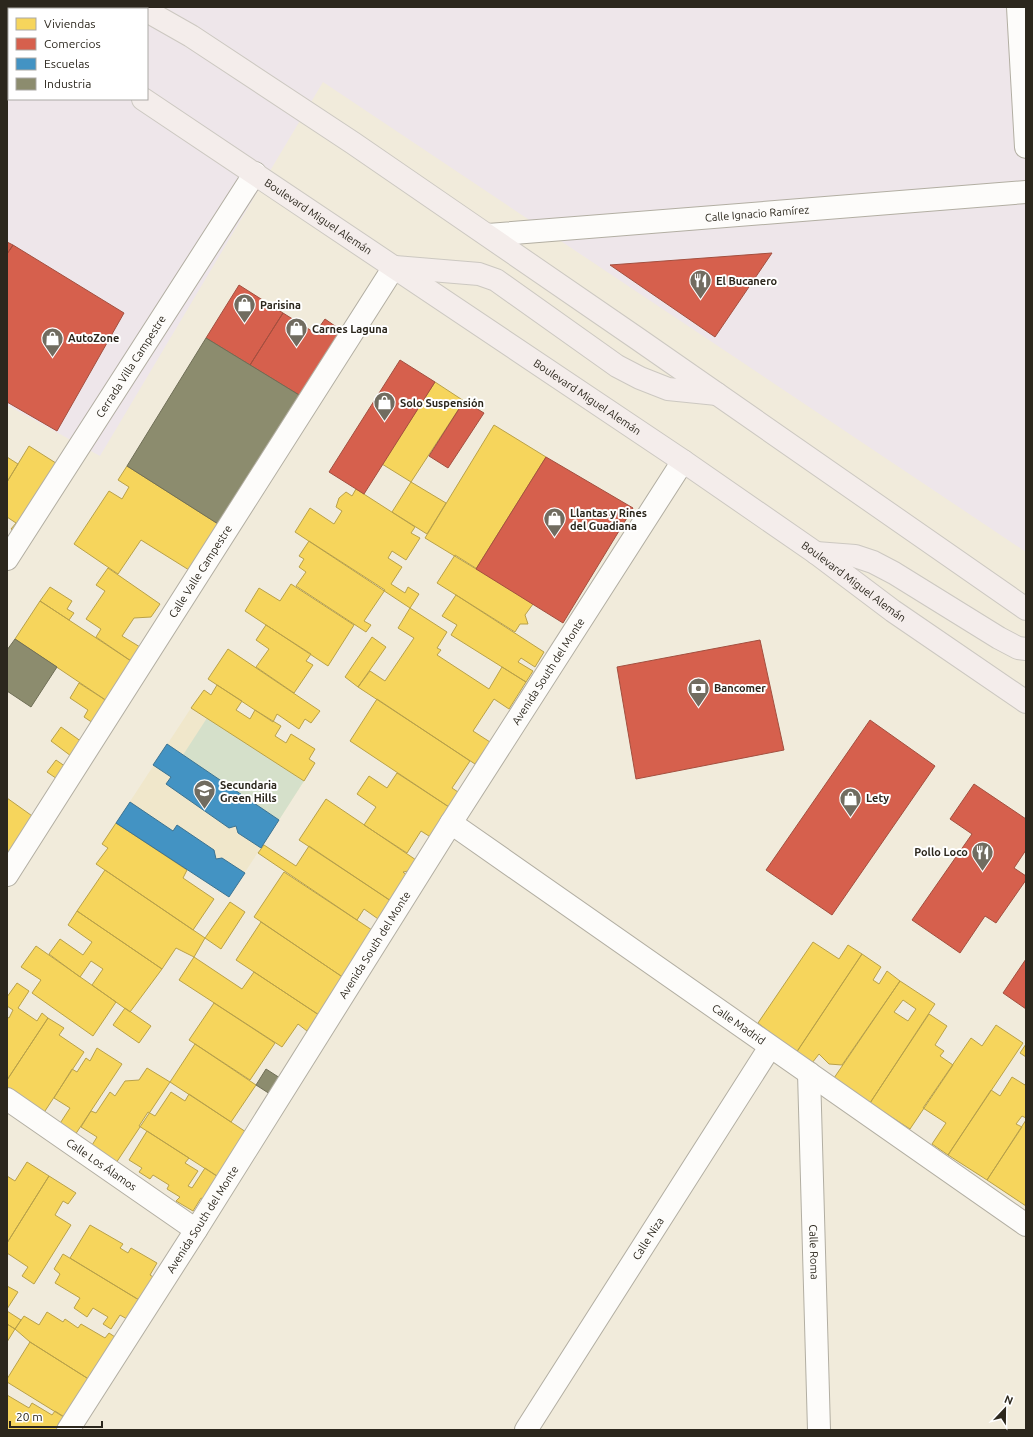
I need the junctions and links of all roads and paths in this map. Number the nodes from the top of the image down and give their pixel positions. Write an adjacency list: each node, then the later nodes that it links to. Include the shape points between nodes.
1 (1018, 7): 4 (street)
2 (148, 12): 7 (highway, via 204,44)
3 (145, 100): 5 (highway, Boulevard Miguel Alemán)
4 (1026, 147)
5 (255, 173): 8 (highway, Boulevard Miguel Alemán); 11 (street, Cerrada Villa Campestre)
6 (1026, 192): 7 (street, Calle Ignacio Ramírez)
7 (488, 235): 9 (highway)
8 (394, 267): 9 (highway, via 479,274 496,280 617,366 640,378 668,389); 10 (highway, Boulevard Miguel Alemán); 17 (street, Calle Valle Campestre)
9 (718, 394): 13 (highway)
10 (683, 461): 12 (highway, Boulevard Miguel Alemán); 16 (street, Avenida South del Monte)
11 (9, 551)
12 (816, 553): 14 (highway, via 855,556 873,562 999,638); 15 (highway, Boulevard Miguel Alemán, via 893,611)
13 (1026, 609)
14 (1026, 650)
15 (1026, 702)
16 (451, 823): 18 (street, Calle Madrid); 22 (street, Avenida South del Monte)
17 (7, 875)
18 (770, 1046): 19 (street, Calle Madrid); 24 (street, Calle Niza)
19 (809, 1073): 21 (street, Calle Madrid); 25 (street, Calle Roma)
20 (7, 1099): 22 (street, Calle Los Álamos)
21 (1026, 1225)
22 (196, 1230): 23 (street, Avenida South del Monte)
23 (68, 1430)
24 (526, 1430)
25 (819, 1430)

